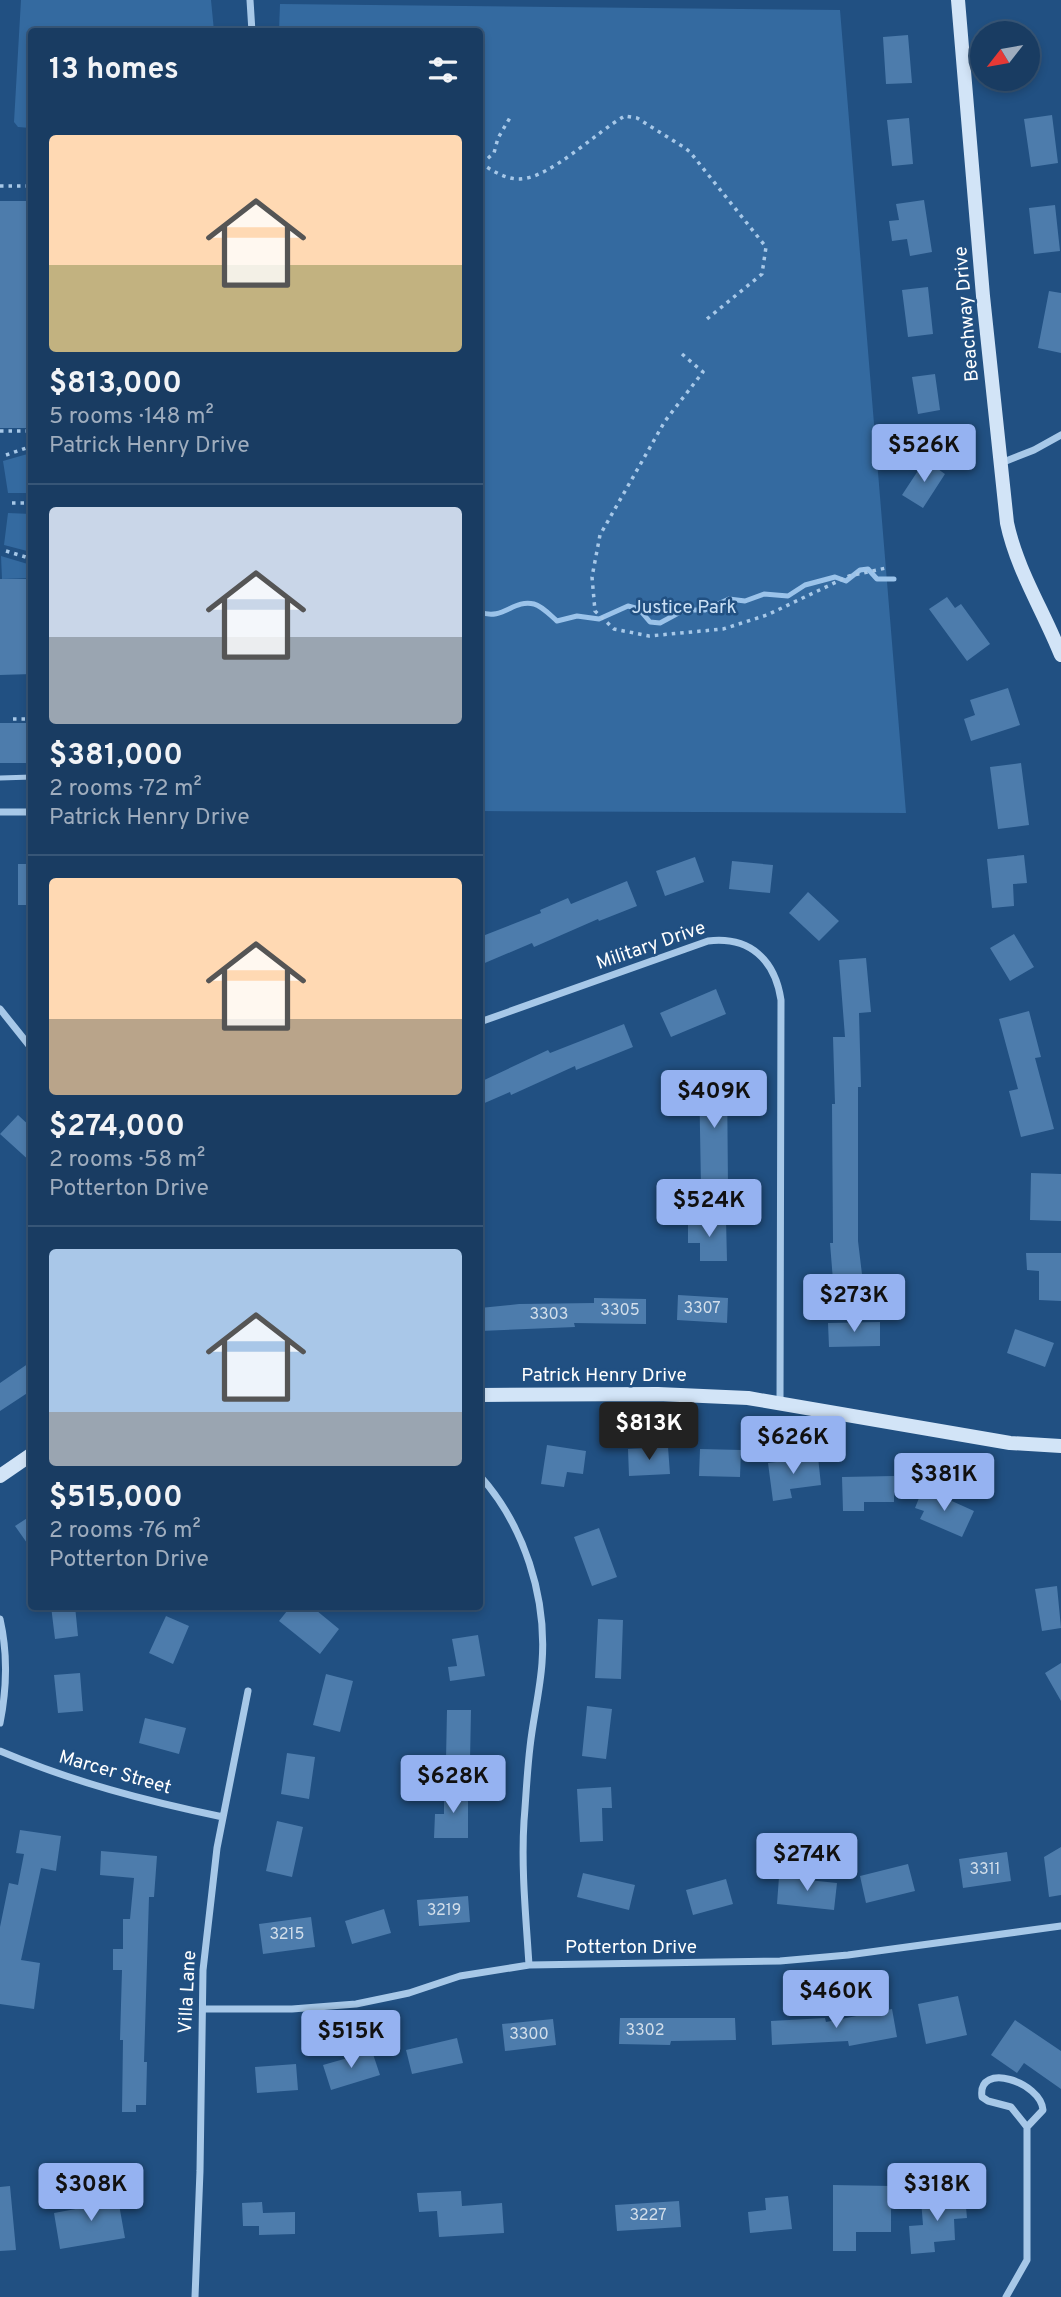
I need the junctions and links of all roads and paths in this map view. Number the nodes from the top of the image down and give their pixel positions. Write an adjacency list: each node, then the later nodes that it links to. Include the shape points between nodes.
1 (250, 0): 3 (street)
2 (958, 0): 16 (street, Beachway Drive)
3 (252, 28)
4 (511, 116): 5 (path, via 494,153)
5 (483, 161)
6 (483, 164): 9 (path, via 510,178 540,173 625,116 637,118 691,152 766,247 762,274)
7 (0, 186): 8 (path)
8 (28, 186)
9 (707, 319)
10 (681, 354): 21 (path, via 703,372 666,421 600,535 592,577 595,611 614,629 649,636 723,629 767,615 849,576)
11 (0, 431): 12 (path)
12 (28, 431)
13 (1061, 435): 16 (street)
14 (28, 447): 15 (path)
15 (6, 455)
16 (1000, 463): 22 (street, Beachway Drive, via 1012,547)
17 (12, 503): 18 (path)
18 (28, 503)
19 (6, 551): 20 (path)
20 (28, 558)
21 (886, 568)
22 (1061, 655)
23 (13, 719): 24 (path)
24 (28, 719)
25 (28, 777): 26 (lane)
26 (0, 778)
27 (28, 812): 28 (street)
28 (0, 813)
29 (0, 1009): 31 (street)
30 (483, 1021): 33 (street, Military Drive, via 708,940 736,941 766,962 779,985 781,1000)
31 (28, 1044)
32 (483, 1395): 33 (street, Patrick Henry Drive, via 659,1394)
33 (779, 1402): 34 (street, Patrick Henry Drive, via 998,1441)
34 (1061, 1446)
35 (28, 1457): 36 (street)
36 (0, 1476)
37 (483, 1480): 44 (street, via 519,1536 537,1590 542,1626 524,1825)
38 (0, 1619): 40 (street, via 7,1667)
39 (248, 1691): 42 (street, Villa Lane)
40 (0, 1723)
41 (0, 1751): 42 (street, Marcer Street, via 149,1802)
42 (223, 1816): 45 (street, Villa Lane, via 212,1880)
43 (1061, 1926): 44 (street, Potterton Drive, via 780,1961)
44 (529, 1965): 45 (street, Potterton Drive, via 460,1976 356,2004)
45 (203, 2009): 47 (street, Villa Lane)
46 (1027, 2127): 46 (street, via 1043,2110 1035,2093 1002,2077 985,2083 982,2096 1011,2107); 48 (street, via 1027,2260)
47 (195, 2297)
48 (1006, 2297)

